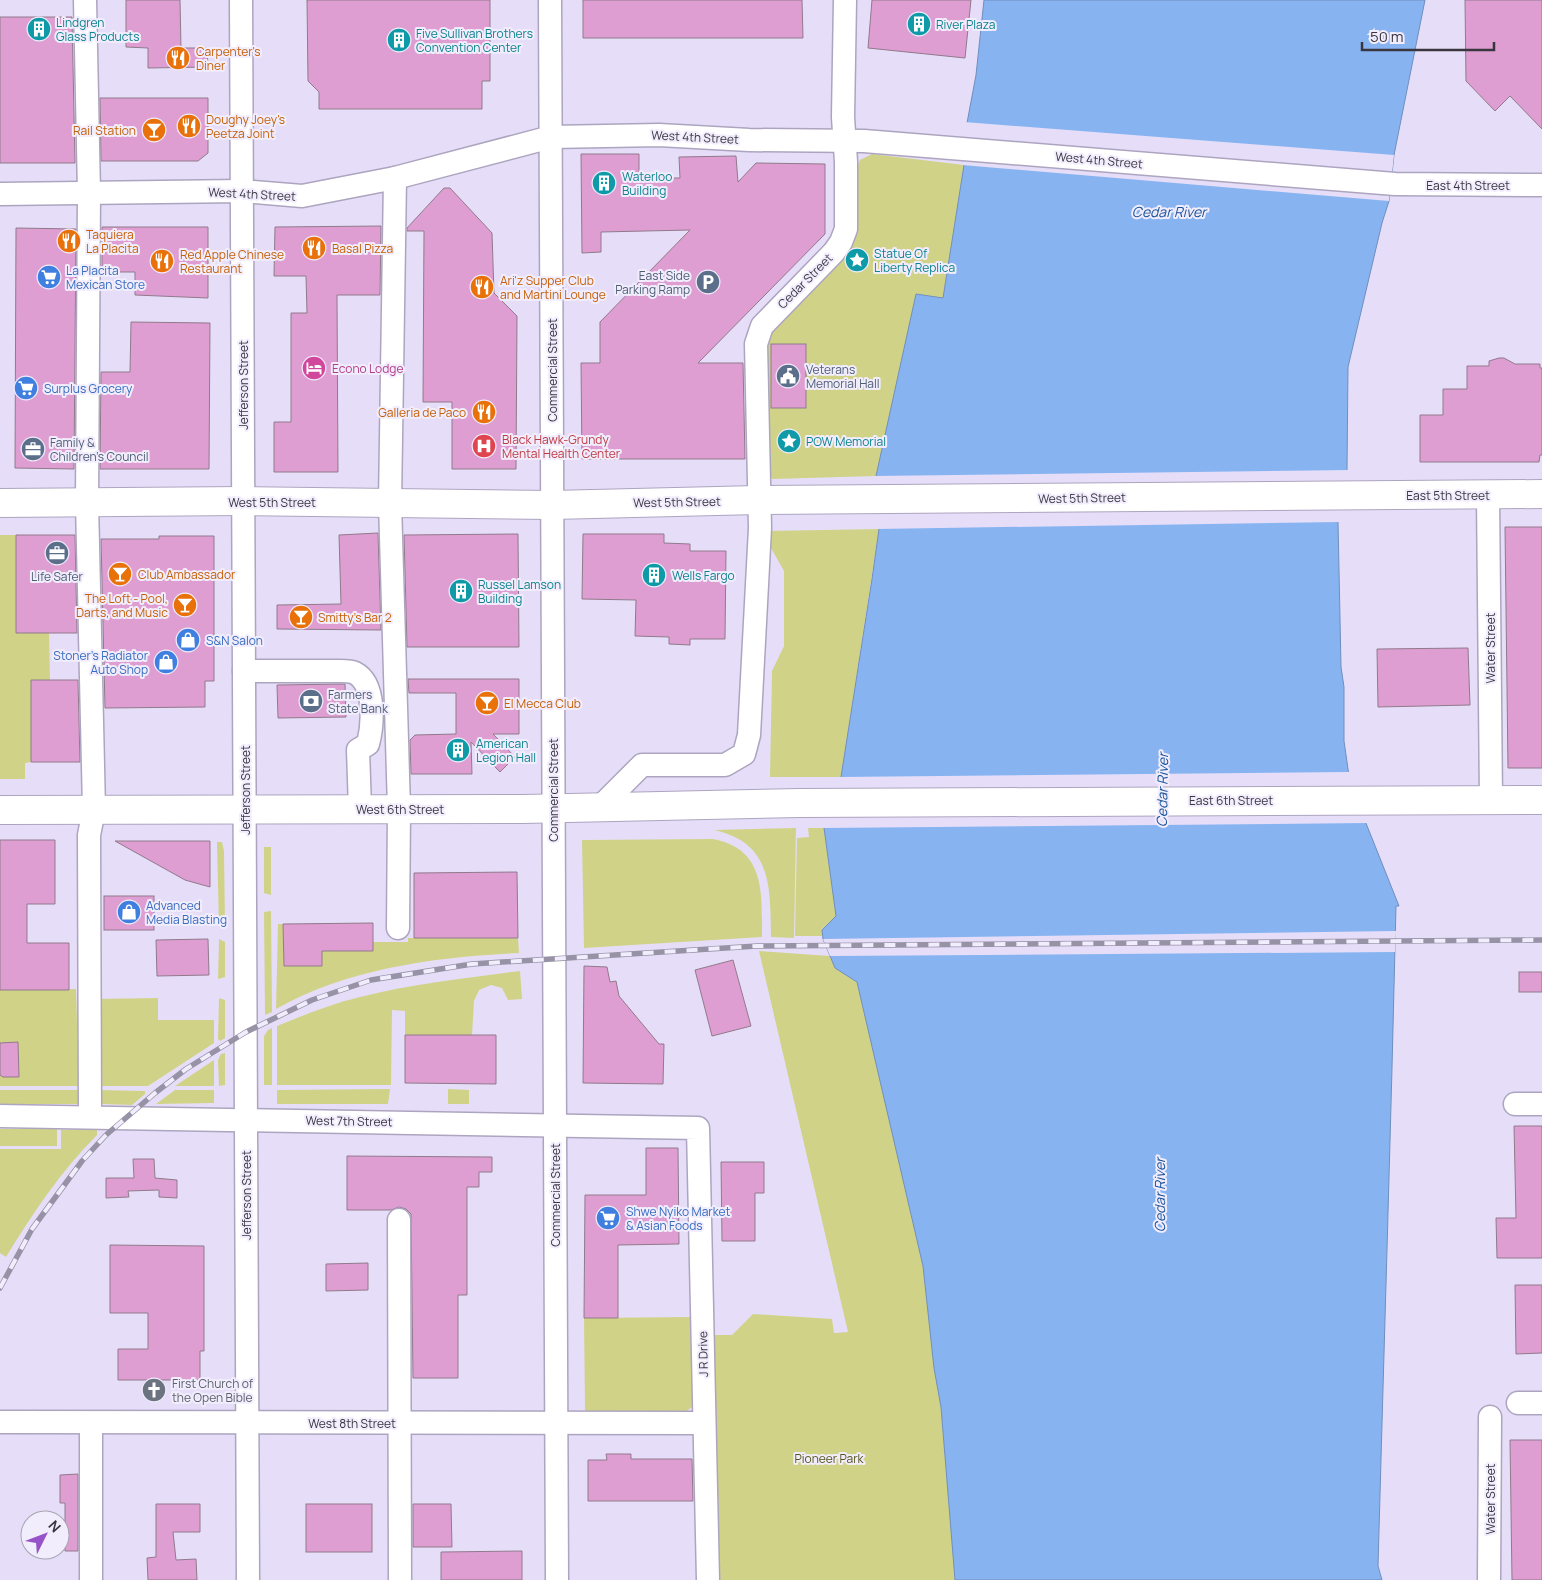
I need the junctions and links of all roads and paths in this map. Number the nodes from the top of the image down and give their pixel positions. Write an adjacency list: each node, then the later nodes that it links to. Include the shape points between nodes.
1 (85, 0): 11 (street)
2 (242, 0): 10 (street, Jefferson Street)
3 (550, 0): 5 (street, Commercial Street)
4 (845, 0): 6 (street, Cedar Street)
5 (551, 137): 6 (street, West 4th Street, via 659,135 749,140); 7 (street, West 4th Street); 21 (street, Commercial Street)
6 (845, 140): 8 (street, West 4th Street); 16 (street, Cedar Street, via 846,229 841,242 762,326 756,344)
7 (395, 178): 10 (street, West 4th Street, via 302,196); 19 (street)
8 (1395, 184): 9 (street, East 4th Street)
9 (1542, 185)
10 (242, 190): 11 (street, West 4th Street); 17 (street, Jefferson Street)
11 (89, 193): 12 (street, West 4th Street); 18 (street)
12 (0, 194)
13 (1542, 494): 15 (main road, East 5th Street)
14 (1355, 495): 15 (main road, East 5th Street); 16 (main road, West 5th Street)
15 (1488, 495): 23 (street, Water Street)
16 (758, 500): 21 (main road, West 5th Street); 27 (street, Cedar Street, via 760,528 749,735 744,754 724,765 642,766)
17 (244, 501): 18 (main road, West 5th Street); 19 (main road, West 5th Street); 22 (street, Jefferson Street)
18 (87, 502): 20 (main road, West 5th Street); 31 (street)
19 (390, 503): 21 (main road, West 5th Street); 29 (street)
20 (0, 504)
21 (552, 505): 26 (street, Commercial Street)
22 (244, 671): 28 (street, via 340,671 355,673 366,682 370,695 371,733 368,744 358,750); 32 (street, Jefferson Street)
23 (1491, 800): 24 (main road, East 6th Street); 25 (main road, East 6th Street)
24 (1542, 800)
25 (800, 803): 27 (main road, West 6th Street)
26 (554, 808): 27 (main road, West 6th Street); 29 (main road, West 6th Street); 39 (street, Commercial Street)
27 (598, 808)
28 (360, 809): 29 (main road, West 6th Street); 32 (main road, West 6th Street)
29 (399, 809): 33 (street)
30 (0, 810): 31 (main road, West 6th Street)
31 (94, 810): 32 (main road, West 6th Street); 37 (street, via 90,835)
32 (245, 810): 38 (street, Jefferson Street)
33 (398, 928)
34 (1515, 1104): 35 (street)
35 (1542, 1104)
36 (0, 1116): 37 (street, West 7th Street)
37 (90, 1117): 38 (street, West 7th Street)
38 (246, 1120): 39 (street, West 7th Street); 47 (street, Jefferson Street)
39 (555, 1126): 40 (street, West 7th Street); 49 (street, Commercial Street)
40 (698, 1128): 50 (street, J R Drive)
41 (399, 1220): 48 (street)
42 (1518, 1402): 43 (street)
43 (1542, 1402)
44 (1490, 1417): 56 (street, Water Street)
45 (0, 1422): 46 (street, West 8th Street)
46 (92, 1422): 47 (street, West 8th Street); 51 (street)
47 (247, 1423): 48 (street, West 8th Street); 52 (street, Jefferson Street)
48 (399, 1423): 49 (street, West 8th Street); 53 (street)
49 (556, 1423): 50 (street, West 8th Street); 54 (street, Commercial Street)
50 (704, 1424): 55 (street, J R Drive)
51 (91, 1580)
52 (248, 1580)
53 (400, 1580)
54 (557, 1580)
55 (708, 1580)
56 (1490, 1580)

